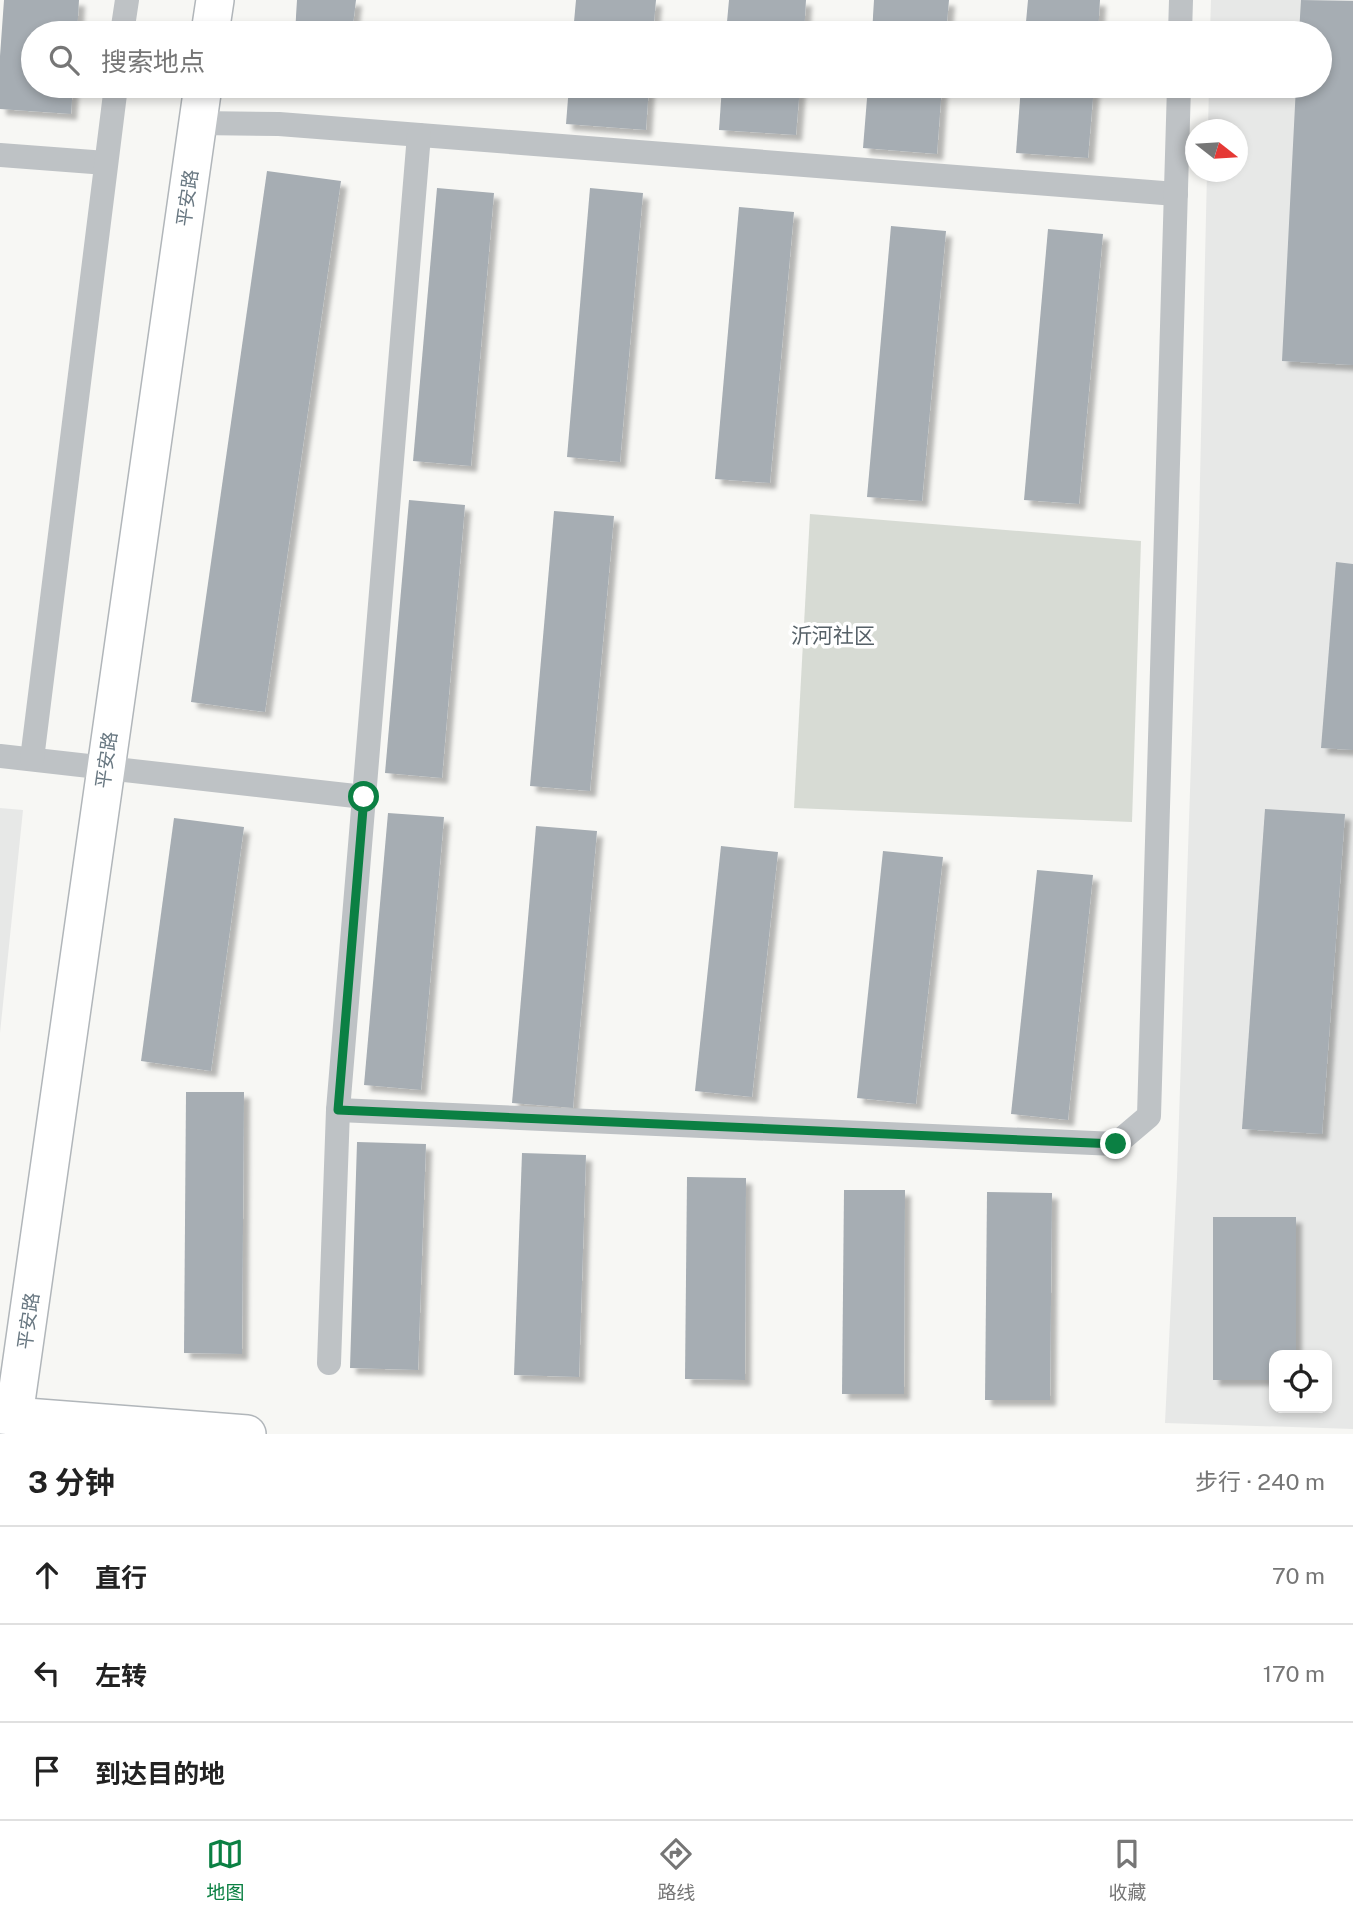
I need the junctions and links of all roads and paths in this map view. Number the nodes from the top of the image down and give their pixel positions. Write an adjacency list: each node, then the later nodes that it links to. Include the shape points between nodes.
1 (127, 0): 4 (street)
2 (215, 0): 5 (main road)
3 (1181, 0): 6 (street)
4 (124, 21)
5 (212, 21)
6 (1180, 21)
7 (114, 98): 13 (street)
8 (201, 98): 10 (main road, 平安路)
9 (1179, 98): 14 (street)
10 (198, 123): 11 (street); 17 (main road, 平安路)
11 (419, 135): 14 (street); 18 (street)
12 (0, 155): 13 (street)
13 (106, 163): 16 (street)
14 (1176, 194): 19 (street, via 1149,1116 1116,1144)
15 (0, 756): 16 (street)
16 (33, 759): 17 (street)
17 (105, 767): 18 (street); 21 (main road, 平安路)
18 (364, 797): 19 (street)
19 (338, 1110): 20 (street)
20 (328, 1363)
21 (9, 1422): 22 (main road)
22 (247, 1434)

